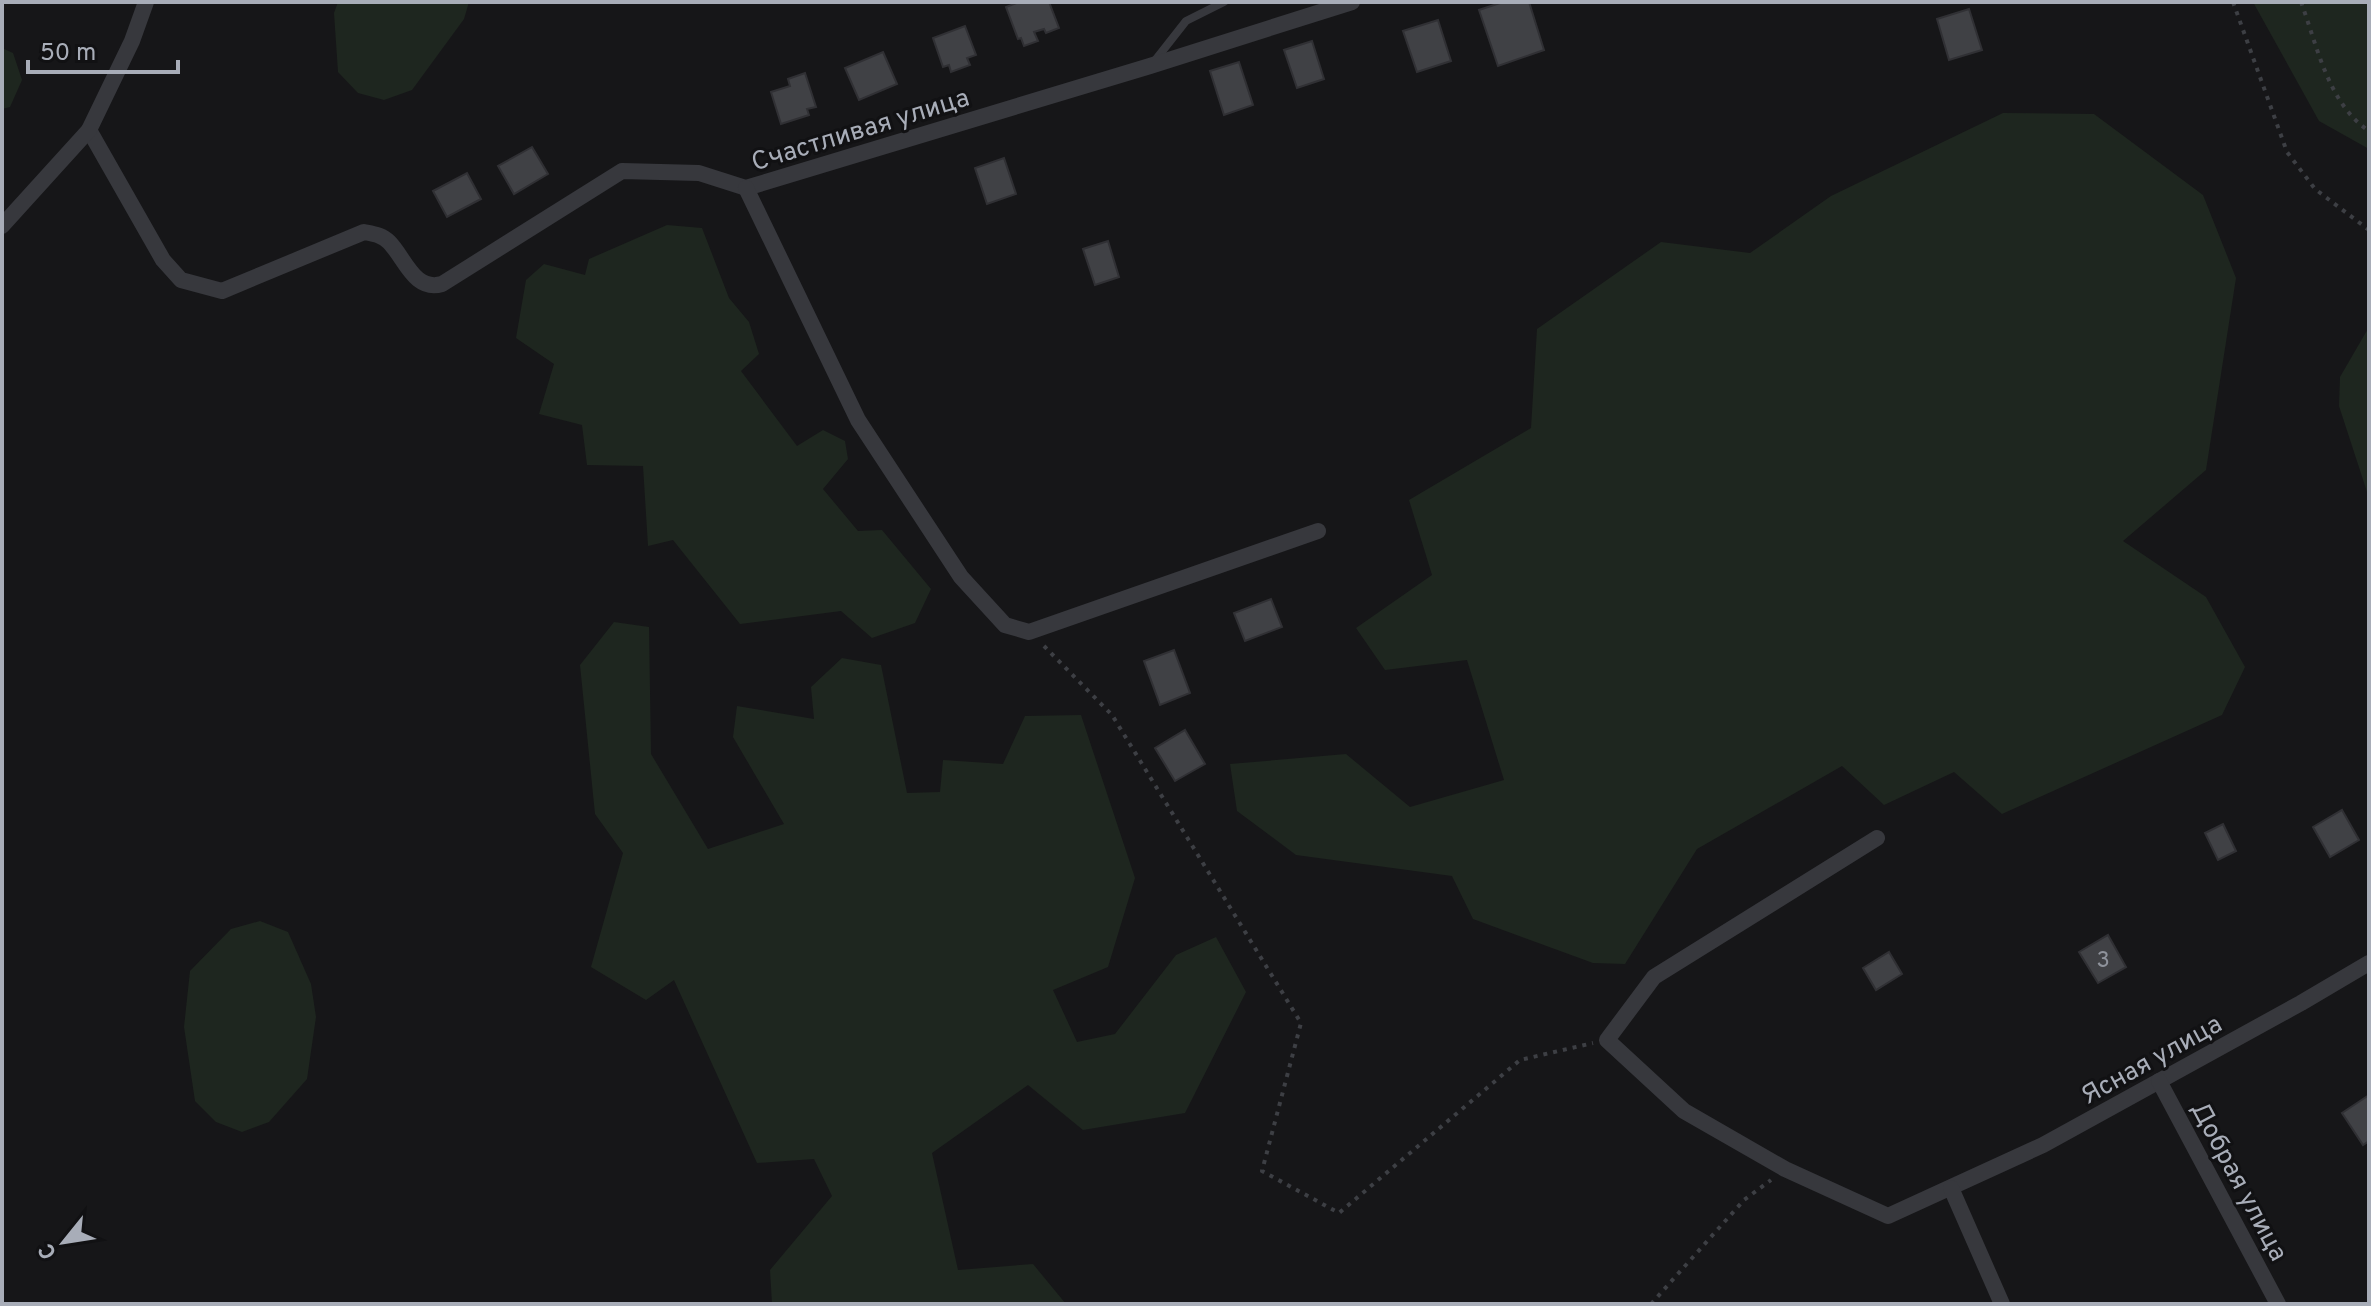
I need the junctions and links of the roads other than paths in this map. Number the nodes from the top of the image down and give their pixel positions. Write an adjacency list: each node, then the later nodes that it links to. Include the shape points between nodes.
1 (146, 2): 5 (street)
2 (1224, 2): 4 (lane, via 1186,21)
3 (1352, 2): 4 (street, Счастливая улица)
4 (1150, 66): 6 (street, Счастливая улица)
5 (89, 130): 6 (street, Счастливая улица, via 163,260 181,280 222,291 364,232 388,241 424,285 433,287 622,171 699,173); 7 (street)
6 (746, 188): 8 (street, via 858,420 961,577 1005,625 1029,632)
7 (2, 226)
8 (1318, 531)
9 (1877, 838): 12 (street, Ясная улица, via 1654,977 1607,1040 1684,1111 1785,1169 1888,1216)
10 (2369, 963): 11 (street, Ясная улица)
11 (2159, 1081): 12 (street, Ясная улица); 14 (street, Добрая улица)
12 (1951, 1188): 13 (street)
13 (2002, 1304)
14 (2278, 1304)

